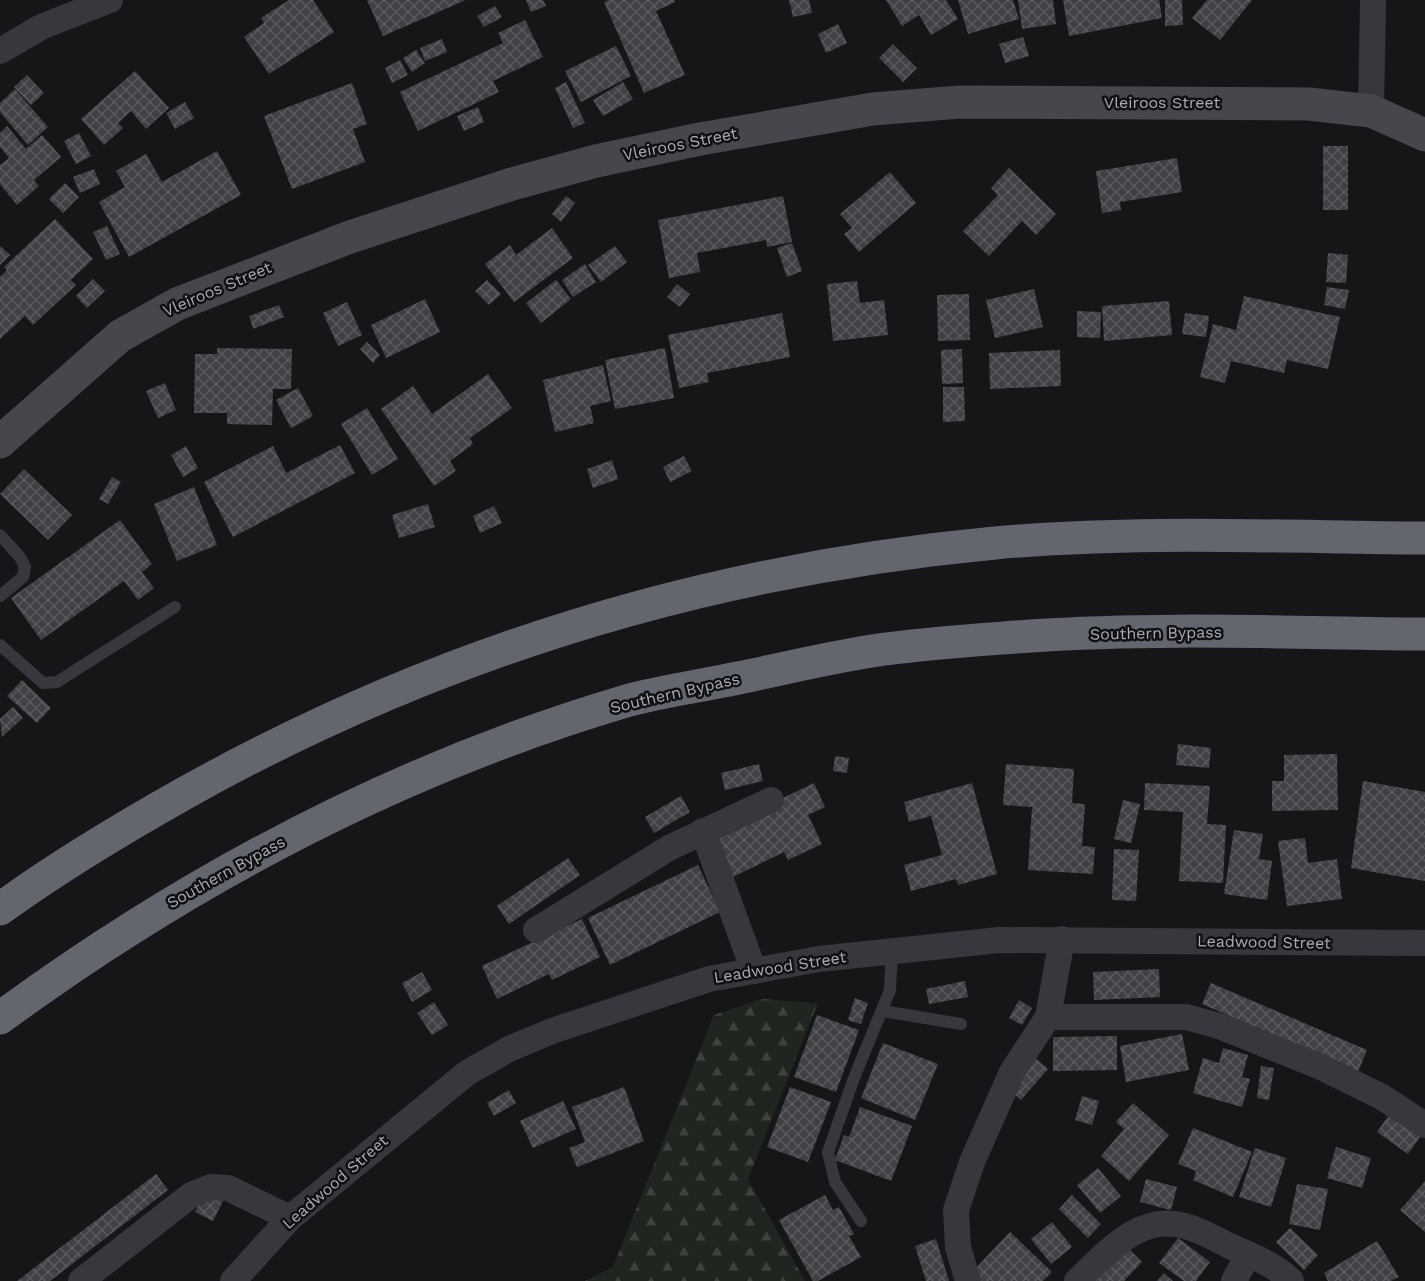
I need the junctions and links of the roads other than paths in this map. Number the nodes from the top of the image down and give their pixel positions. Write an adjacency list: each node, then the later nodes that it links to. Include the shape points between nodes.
1 (110, 0): 3 (street, via 41,27)
2 (1373, 0): 4 (street)
3 (0, 51)
4 (1371, 111): 5 (street, Vleiroos Street); 6 (street, Vleiroos Street, via 1309,104 960,102 862,111 596,161 350,237 177,304 120,336)
5 (1425, 135)
6 (0, 442)
7 (0, 535): 9 (lane, via 26,567 23,577)
8 (1425, 538): 15 (highway, via 1100,537 996,543 796,570 662,599 538,635 419,679 259,752)
9 (0, 596)
10 (176, 607): 12 (lane, via 57,682 43,683)
11 (1425, 634): 25 (highway, Southern Bypass, via 1161,631 1031,636 873,651 630,700 433,769 309,826 174,900 81,959)
12 (0, 645)
13 (771, 800): 14 (street)
14 (703, 831): 18 (street, via 644,862); 22 (street)
15 (115, 833): 16 (highway); 17 (highway)
16 (0, 880)
17 (0, 909)
18 (536, 930)
19 (1062, 939): 20 (street, Leadwood Street); 21 (street, Leadwood Street, via 999,940); 24 (street)
20 (1425, 943)
21 (892, 951): 22 (street, Leadwood Street); 23 (lane, via 890,990)
22 (754, 971): 28 (street, Leadwood Street, via 709,979 638,1000 509,1049 467,1073)
23 (883, 1011): 26 (lane); 29 (lane, via 828,1152 835,1182)
24 (1048, 1017): 27 (street, via 1186,1017 1219,1026 1331,1072 1382,1097); 33 (street, via 1012,1072 972,1162 956,1210 958,1247)
25 (0, 1018)
26 (961, 1024)
27 (1425, 1125)
28 (290, 1218): 31 (street, via 228,1188 211,1187 191,1195); 32 (street, Leadwood Street)
29 (861, 1221)
30 (1248, 1254): 34 (street, via 1186,1226 1163,1222 1136,1229); 35 (street); 36 (street)
31 (81, 1281)
32 (233, 1281)
33 (968, 1281)
34 (1077, 1281)
35 (1234, 1281)
36 (1292, 1281)

